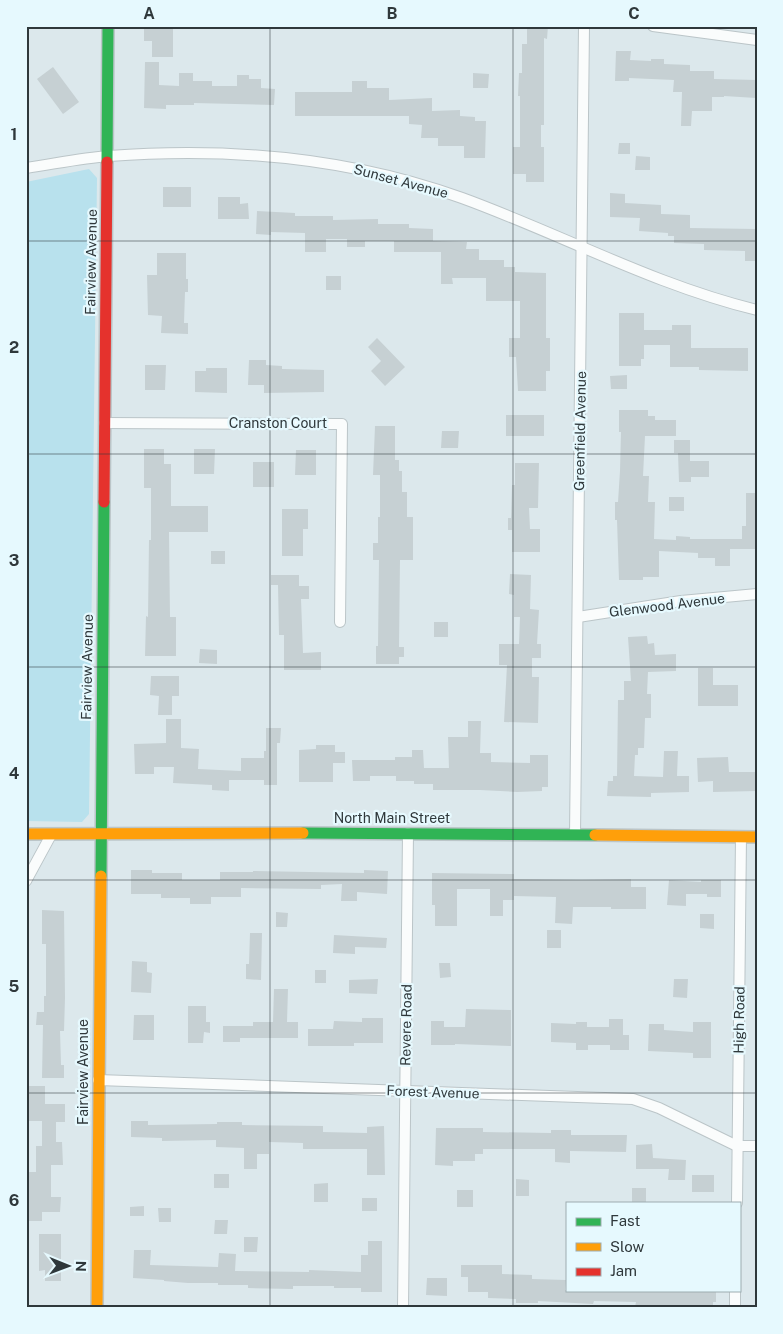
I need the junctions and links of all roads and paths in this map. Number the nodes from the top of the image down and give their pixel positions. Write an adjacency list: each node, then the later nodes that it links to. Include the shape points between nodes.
1 (108, 26): 5 (street, Fairview Avenue)
2 (584, 26): 7 (street, Greenfield Avenue)
3 (653, 26): 4 (street)
4 (757, 40)
5 (107, 156): 6 (street, Sunset Avenue); 7 (street, Sunset Avenue, via 190,152 246,154 302,159 365,170 460,197); 9 (street, Fairview Avenue)
6 (26, 168)
7 (582, 247): 8 (street, Sunset Avenue, via 695,292); 11 (street, Greenfield Avenue)
8 (757, 310)
9 (104, 423): 12 (street, Cranston Court, via 342,424); 15 (street, Fairview Avenue)
10 (757, 594): 11 (street, Glenwood Avenue, via 681,601)
11 (578, 617): 17 (street, Greenfield Avenue)
12 (340, 622)
13 (408, 833): 15 (street, North Main Street); 17 (street, North Main Street); 22 (street, Revere Road)
14 (26, 834): 16 (street, North Main Street)
15 (100, 834): 16 (street, North Main Street); 21 (street, Fairview Avenue)
16 (51, 835): 20 (street)
17 (575, 835): 18 (street, North Main Street)
18 (741, 837): 19 (street, North Main Street); 23 (street, High Road)
19 (757, 837)
20 (26, 881)
21 (98, 1080): 22 (street, Forest Avenue); 27 (street, Fairview Avenue)
22 (405, 1091): 23 (street, Forest Avenue, via 633,1099 659,1108); 28 (street, Revere Road)
23 (737, 1146): 24 (street, Forest Avenue); 25 (street, High Road)
24 (757, 1146)
25 (736, 1202)
26 (736, 1292): 29 (street)
27 (97, 1308)
28 (403, 1308)
29 (735, 1308)

